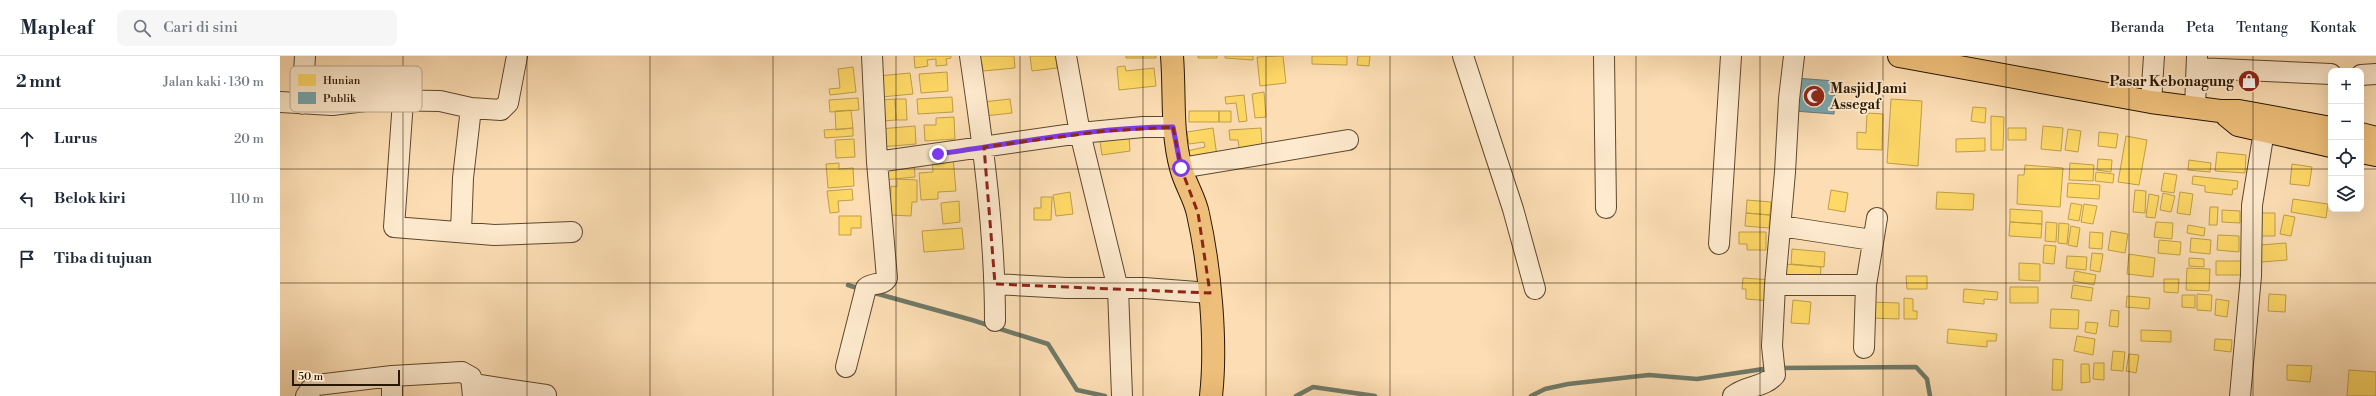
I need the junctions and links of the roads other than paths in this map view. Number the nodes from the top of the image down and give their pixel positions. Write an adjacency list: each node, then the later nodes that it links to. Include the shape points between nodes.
1 (305, 56): 14 (street)
2 (517, 56): 22 (street, via 507,107 499,110)
3 (872, 56): 37 (street)
4 (970, 56): 34 (street)
5 (1066, 56): 29 (street)
6 (1172, 56): 26 (main road)
7 (1463, 56): 50 (street, via 1513,209)
8 (1604, 56): 39 (street)
9 (1731, 56): 45 (street)
10 (1794, 56): 41 (street)
11 (1899, 56): 20 (main road)
12 (2154, 56): 20 (street)
13 (2197, 62): 15 (street); 23 (street)
14 (304, 66)
15 (2328, 74)
16 (2376, 74): 17 (street)
17 (2364, 75)
18 (422, 101): 22 (street, via 440,101)
19 (280, 102): 21 (street)
20 (2152, 102): 23 (main road)
21 (290, 103)
22 (471, 108): 42 (street, via 463,178)
23 (2195, 108): 24 (main road)
24 (2220, 111): 27 (main road, via 2239,111); 28 (main road, via 2238,125)
25 (402, 112): 42 (street, via 394,227)
26 (1173, 127): 29 (street, via 1143,127); 38 (main road)
27 (2328, 127)
28 (2264, 131): 33 (main road); 63 (street, via 2252,205 2251,276)
29 (1080, 134): 34 (street); 49 (street)
30 (2364, 135): 31 (main road)
31 (2376, 138)
32 (1348, 140): 38 (street)
33 (2328, 145)
34 (984, 147): 37 (street); 46 (street)
35 (2364, 153): 36 (main road)
36 (2376, 155)
37 (877, 162): 54 (street, via 887,278 864,293)
38 (1181, 168): 51 (main road, via 1198,213)
39 (1606, 208)
40 (1877, 218): 44 (street)
41 (1781, 226): 44 (street); 47 (street)
42 (461, 232): 43 (street, via 494,235)
43 (572, 232)
44 (1872, 240): 48 (street)
45 (1719, 244)
46 (995, 284): 49 (street); 52 (street)
47 (1775, 285): 48 (street); 62 (street, via 1772,346 1775,368 1769,382 1742,390)
48 (1866, 285): 53 (street)
49 (1118, 289): 51 (street, via 1144,288); 57 (street)
50 (1535, 289)
51 (1210, 293): 61 (main road, via 1213,377)
52 (995, 321)
53 (1864, 348)
54 (846, 367)
55 (392, 376): 56 (street, via 462,372 469,374); 59 (street, via 317,385); 60 (street)
56 (473, 390): 58 (street)
57 (1122, 392)
58 (546, 395)
59 (306, 396)
60 (392, 396)
61 (1211, 396)
62 (1733, 396)
63 (2240, 396)

